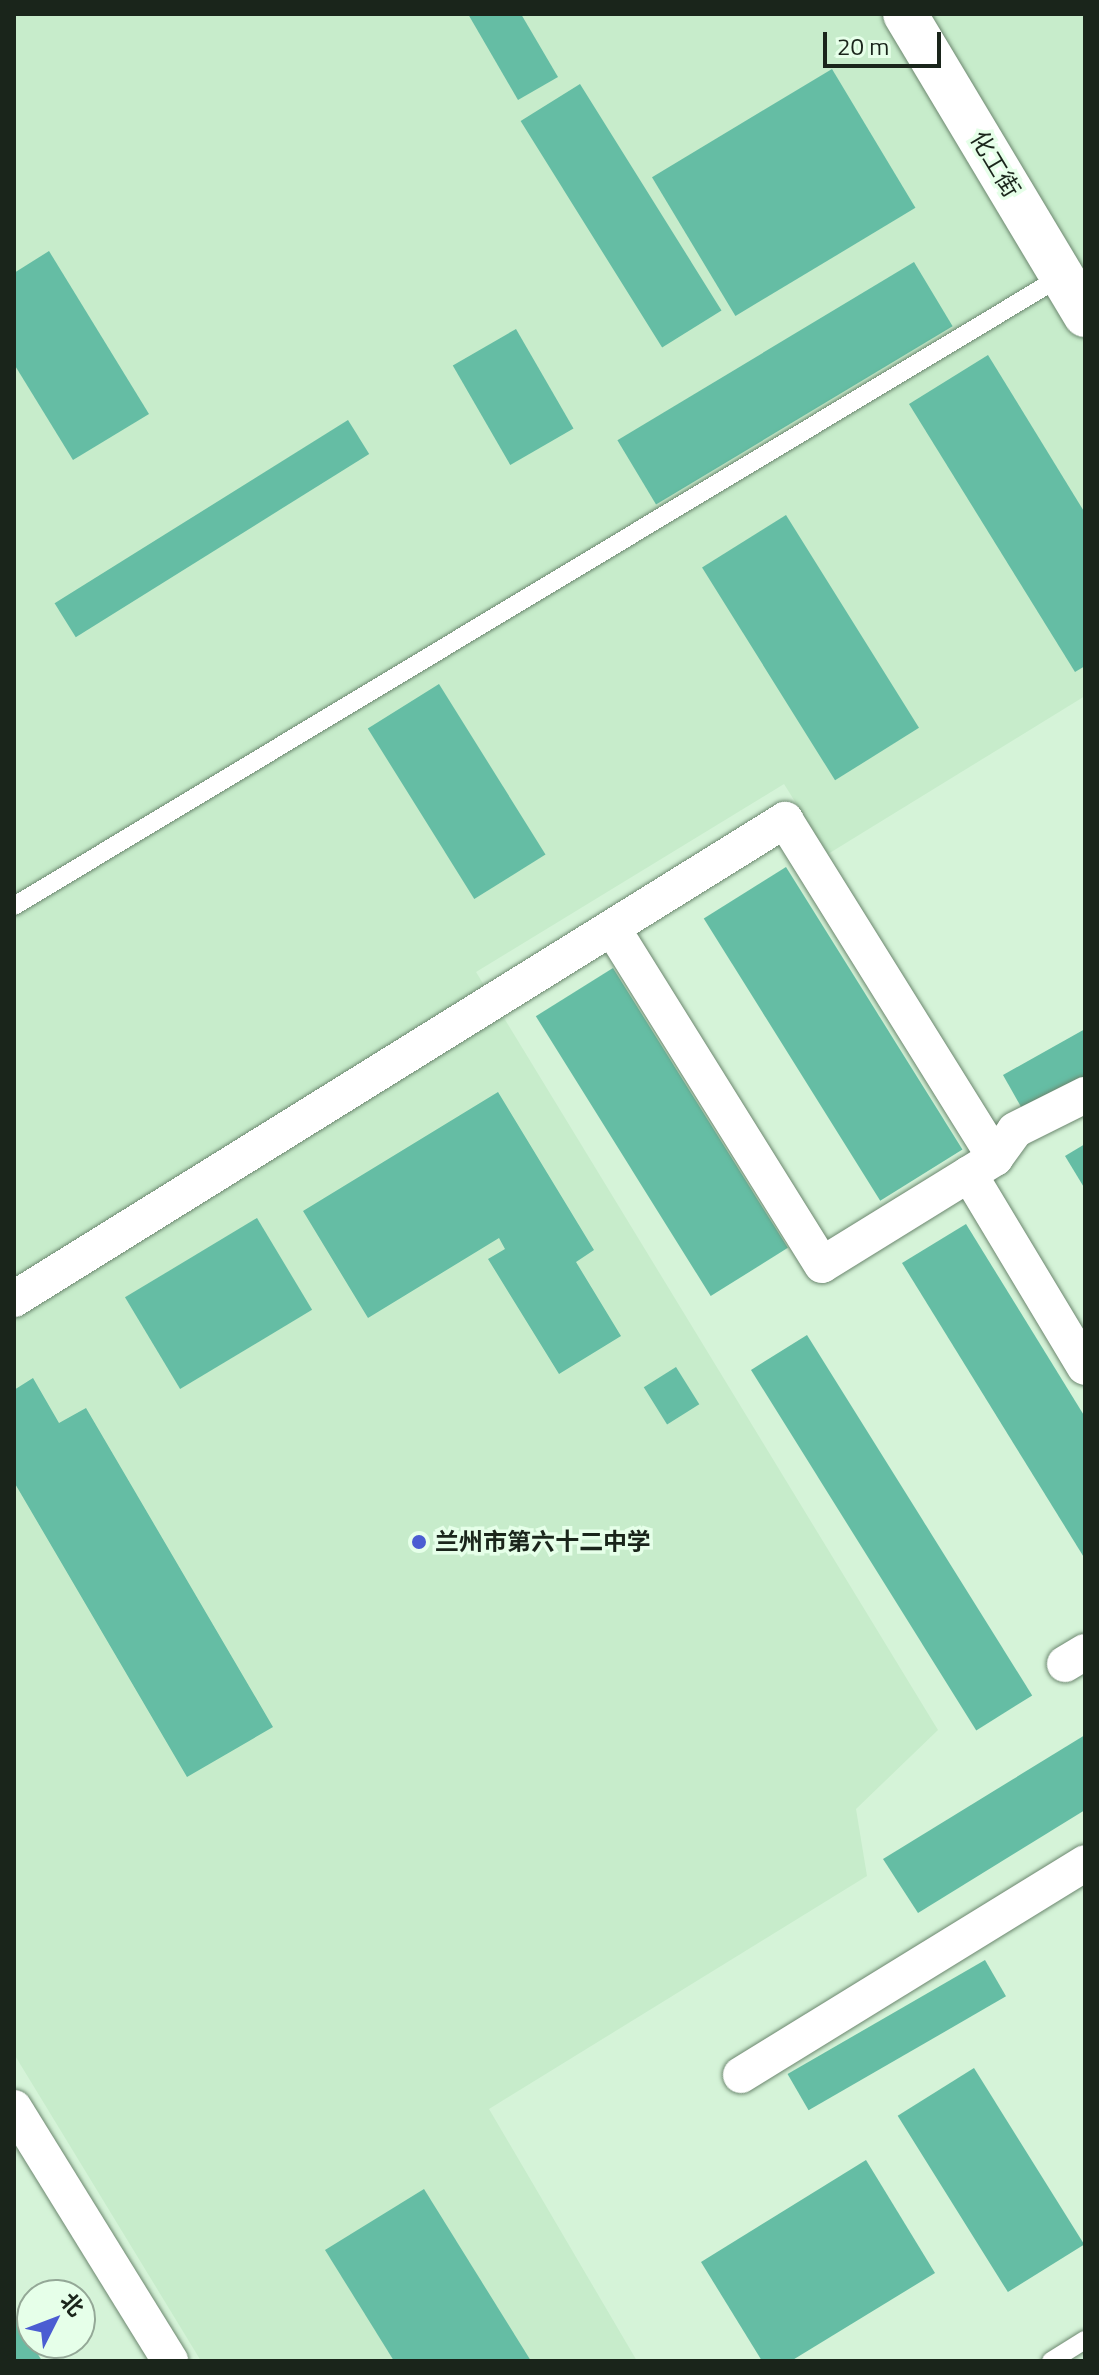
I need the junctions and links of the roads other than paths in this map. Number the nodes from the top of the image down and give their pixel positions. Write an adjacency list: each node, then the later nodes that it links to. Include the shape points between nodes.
1 (905, 14): 2 (street, 化工街)
2 (1062, 276): 3 (street, 化工街); 4 (lane)
3 (1085, 315)
4 (14, 906)
5 (612, 928): 7 (street, via 822,1265); 7 (street, via 785,820); 8 (street)
6 (1085, 1095): 7 (street, via 1015,1130)
7 (982, 1166): 9 (street)
8 (14, 1299)
9 (1085, 1367)
10 (1085, 1863): 11 (street)
11 (741, 2075)
12 (14, 2108): 14 (street)
13 (1085, 2340): 15 (lane)
14 (170, 2361)
15 (1051, 2361)

